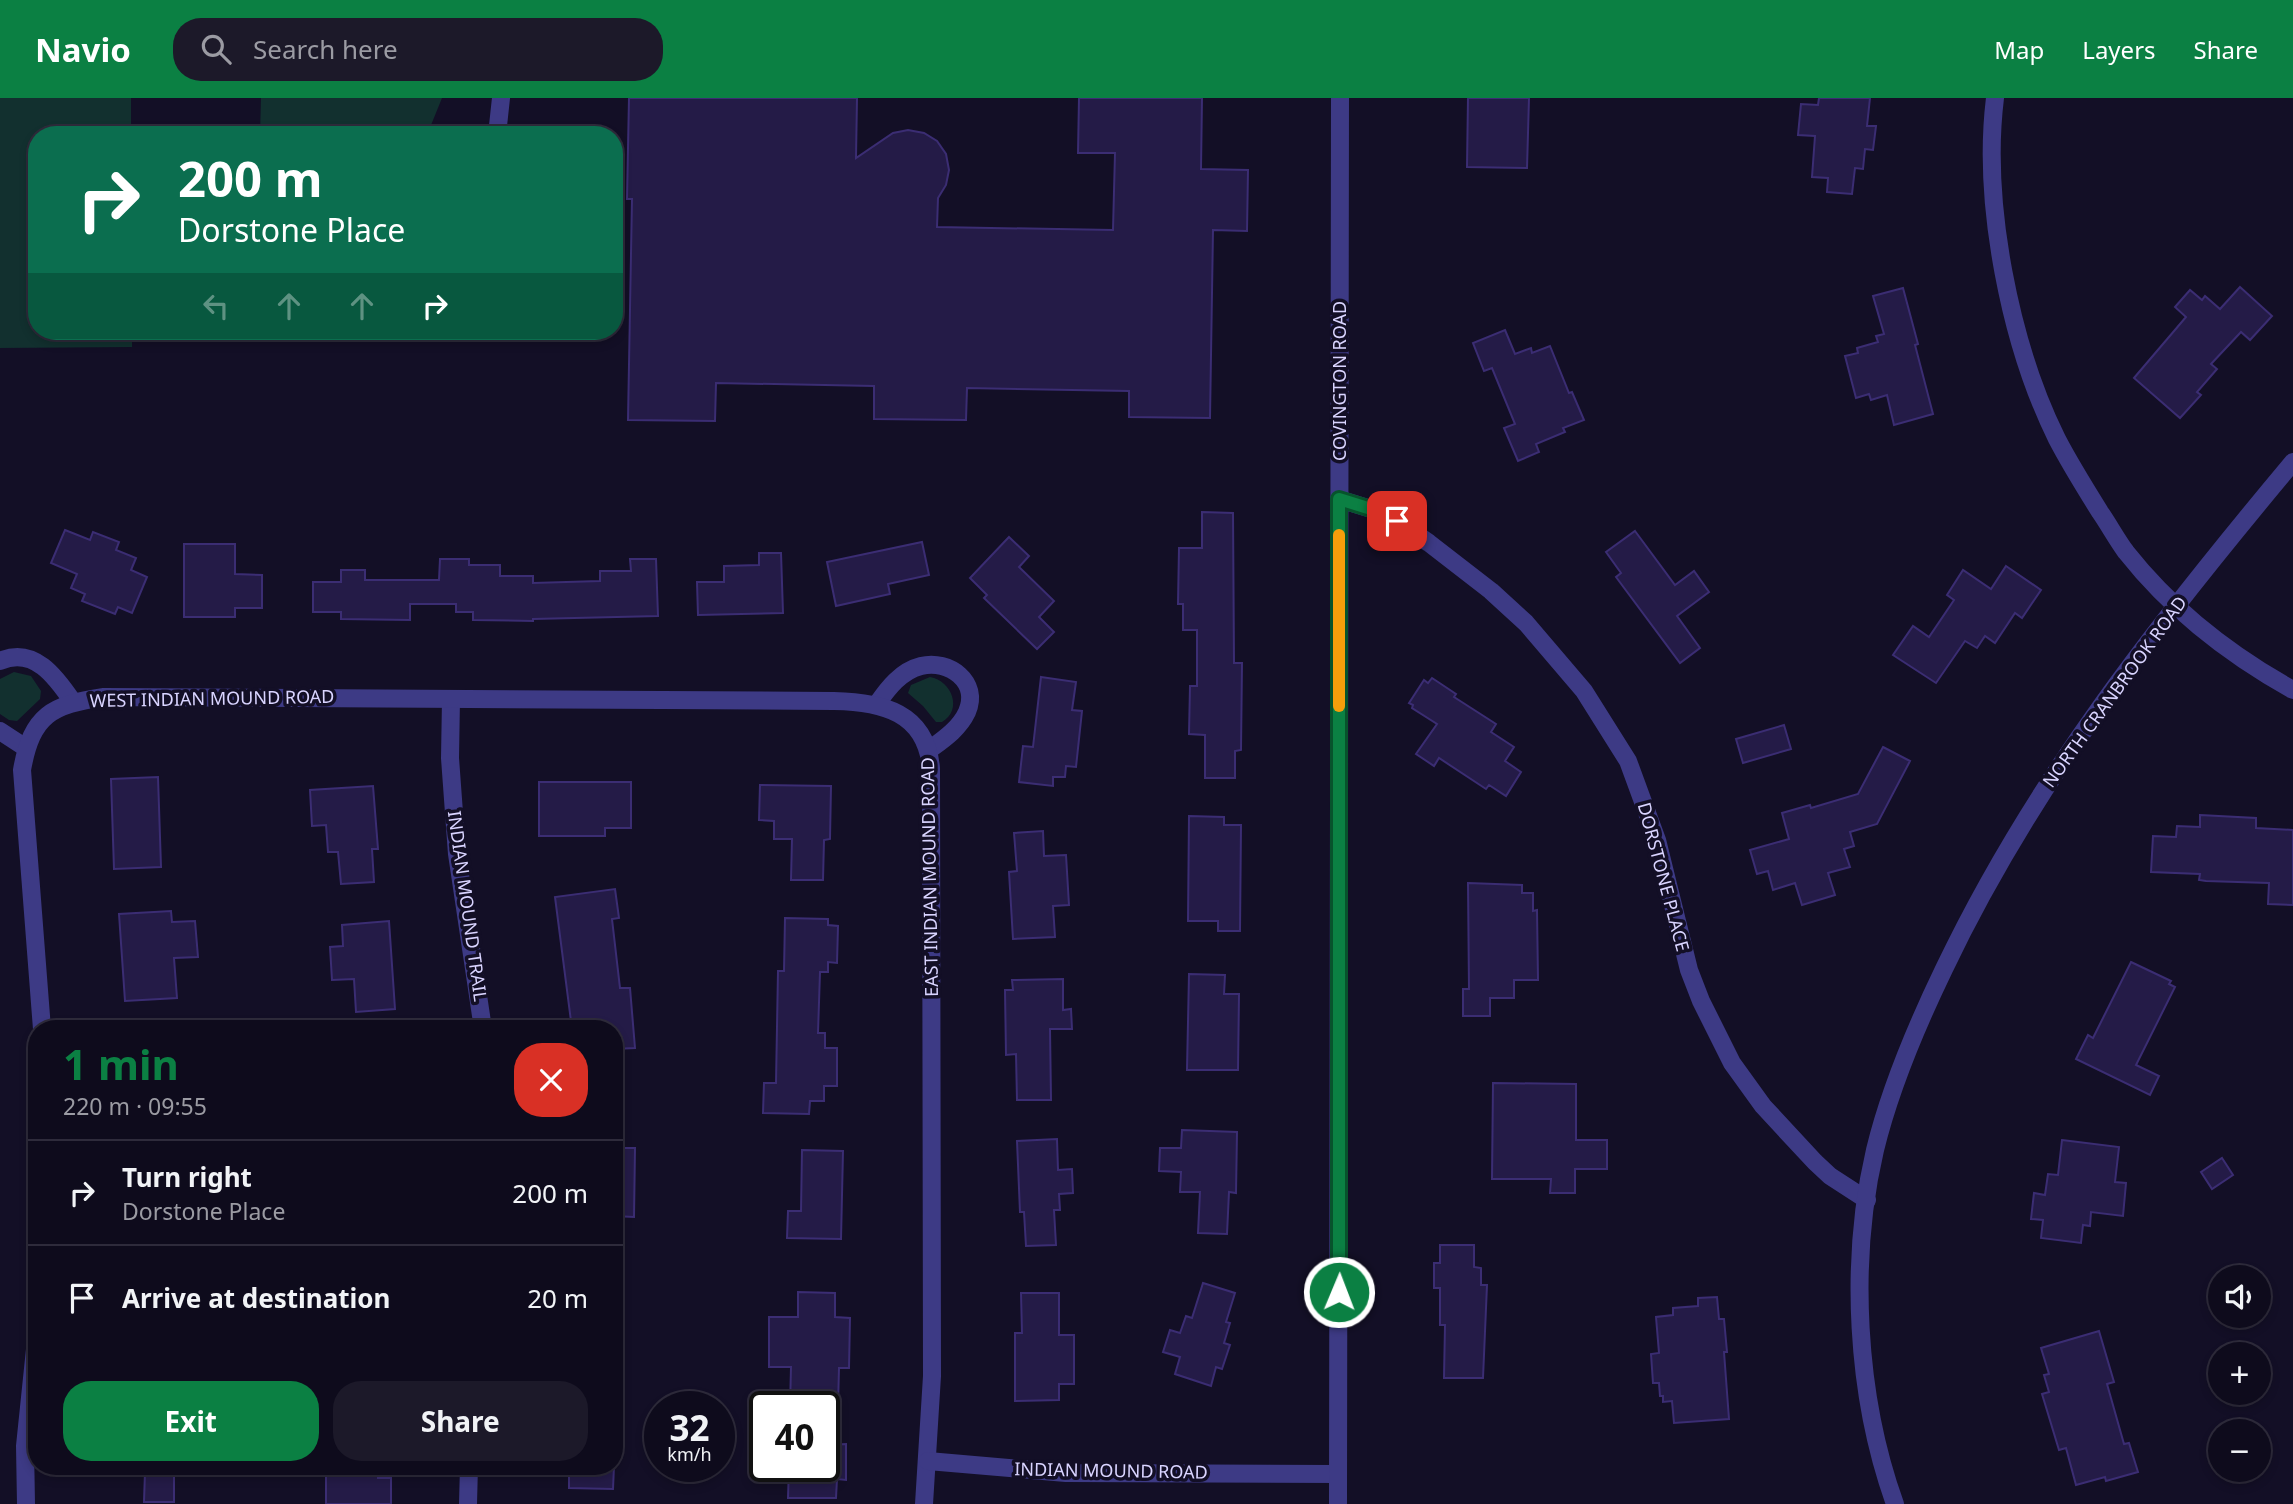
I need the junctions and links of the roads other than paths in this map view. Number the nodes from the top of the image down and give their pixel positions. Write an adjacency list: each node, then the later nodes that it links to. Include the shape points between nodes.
1 (501, 98): 4 (street)
2 (1340, 98): 6 (street, COVINGTON ROAD)
3 (1995, 98): 7 (street, via 1993,184 1998,235 2032,380 2056,438 2082,484 2125,551)
4 (498, 126)
5 (2293, 461): 7 (street, NORTH CRANBROOK ROAD)
6 (1339, 499): 18 (street, DORSTONE PLACE, via 1380,513 1430,543 1526,623 1584,691 1628,761 1657,840 1689,970 1727,1053 1763,1106 1815,1162); 21 (street, COVINGTON ROAD)
7 (2176, 606): 9 (street); 18 (street, NORTH CRANBROOK ROAD, via 2055,770 1969,917 1895,1085 1875,1150)
8 (0, 661): 11 (street, via 15,657 36,661 58,680)
9 (2293, 690)
10 (451, 699): 11 (street, WEST INDIAN MOUND ROAD, via 104,697); 12 (street, EAST INDIAN MOUND ROAD); 17 (street, INDIAN MOUND TRAIL, via 457,854)
11 (73, 702): 14 (street, WEST INDIAN MOUND ROAD, via 41,720)
12 (877, 704): 15 (street, EAST INDIAN MOUND ROAD, via 912,723); 15 (street, via 902,675 920,666 948,666 957,672 970,694 969,709 951,734)
13 (0, 731): 14 (street)
14 (26, 748): 16 (street, WEST INDIAN MOUND ROAD, via 22,770)
15 (929, 750): 20 (street, EAST INDIAN MOUND ROAD, via 933,1252)
16 (42, 1020)
17 (483, 1020)
18 (1867, 1200): 27 (street, NORTH CRANBROOK ROAD, via 1860,1266 1863,1349 1868,1401)
19 (28, 1417): 23 (street)
20 (928, 1461): 21 (street, INDIAN MOUND ROAD, via 1078,1473); 25 (street)
21 (1338, 1474): 26 (street, COVINGTON ROAD)
22 (469, 1475): 24 (street)
23 (26, 1504)
24 (468, 1504)
25 (924, 1504)
26 (1338, 1504)
27 (1895, 1504)

